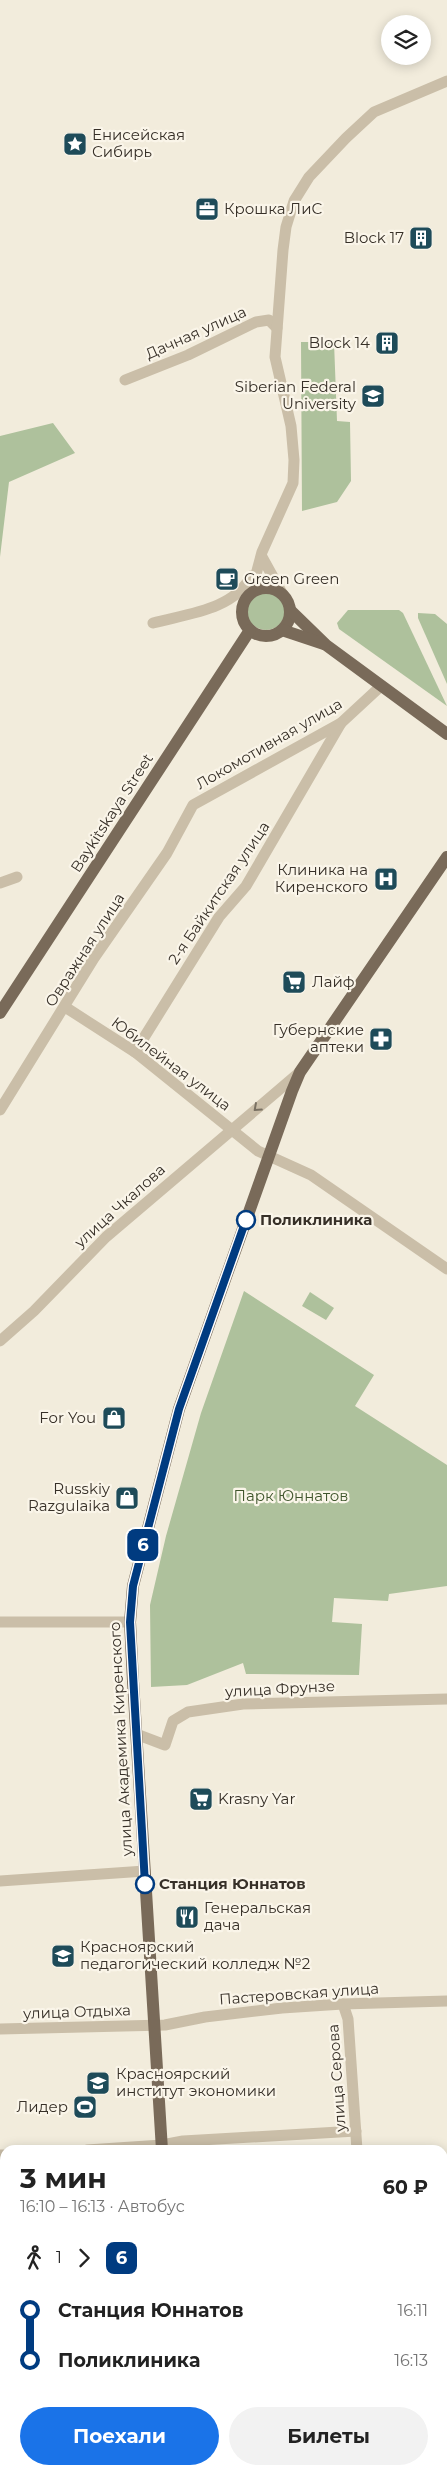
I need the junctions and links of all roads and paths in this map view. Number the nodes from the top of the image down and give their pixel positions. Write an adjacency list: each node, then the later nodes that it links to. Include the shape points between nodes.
1 (447, 81): 2 (street, via 374,112 310,177 294,201 286,227)
2 (277, 328): 3 (street, Дачная улица, via 269,320 256,322 188,355); 4 (street, via 275,357 291,426 293,483)
3 (125, 380)
4 (262, 557): 5 (street); 6 (street); 8 (street, via 246,586 234,597 218,605)
5 (250, 593): 6 (main road, via 271,588); 9 (main road, via 242,610 244,622)
6 (283, 595): 7 (main road)
7 (290, 610): 10 (main road); 11 (main road)
8 (153, 622)
9 (250, 630): 10 (main road, via 268,636); 20 (main road, Baykitskaya Street)
10 (282, 630): 11 (main road)
11 (326, 645): 12 (main road)
12 (381, 686): 13 (street, Локомотивная улица); 14 (main road)
13 (342, 723): 15 (street, Локомотивная улица); 21 (street, 2-я Байкитская улица, via 246,886 219,917)
14 (447, 734)
15 (193, 805): 19 (street, Овражная улица, via 167,853 94,958)
16 (447, 858): 22 (main road, улица Академика Киренского)
17 (17, 877): 18 (street)
18 (0, 883)
19 (65, 1007): 21 (street, Юбилейная улица); 23 (street, Овражная улица)
20 (0, 1013)
21 (135, 1052): 24 (street, Юбилейная улица)
22 (300, 1072): 24 (street, улица Чкалова, one-way to 24); 25 (main road, улица Академика Киренского)
23 (0, 1110)
24 (233, 1130): 25 (street); 27 (street, улица Чкалова, via 106,1236 34,1311)
25 (269, 1157): 26 (street, via 311,1174); 29 (main road, улица Академика Киренского, via 179,1409 133,1586)
26 (447, 1269)
27 (0, 1341)
28 (0, 1622): 29 (street)
29 (130, 1622): 31 (main road, улица Академика Киренского)
30 (447, 1699): 31 (street, улица Фрунзе, via 243,1704 188,1712 173,1721 166,1745)
31 (136, 1734): 32 (main road, улица Академика Киренского)
32 (145, 1871): 33 (street); 36 (main road, улица Академика Киренского)
33 (0, 1881)
34 (447, 2001): 35 (street, Пастеровская улица)
35 (343, 2004): 36 (street, Пастеровская улица, via 253,2011); 38 (street, улица Серова, via 348,2019)
36 (154, 2025): 37 (street, улица Отдыха); 39 (main road, улица Академика Киренского)
37 (0, 2029)
38 (356, 2132): 40 (street, via 183,2141); 41 (street, улица Серова)
39 (162, 2145)
40 (171, 2145)
41 (357, 2145)

